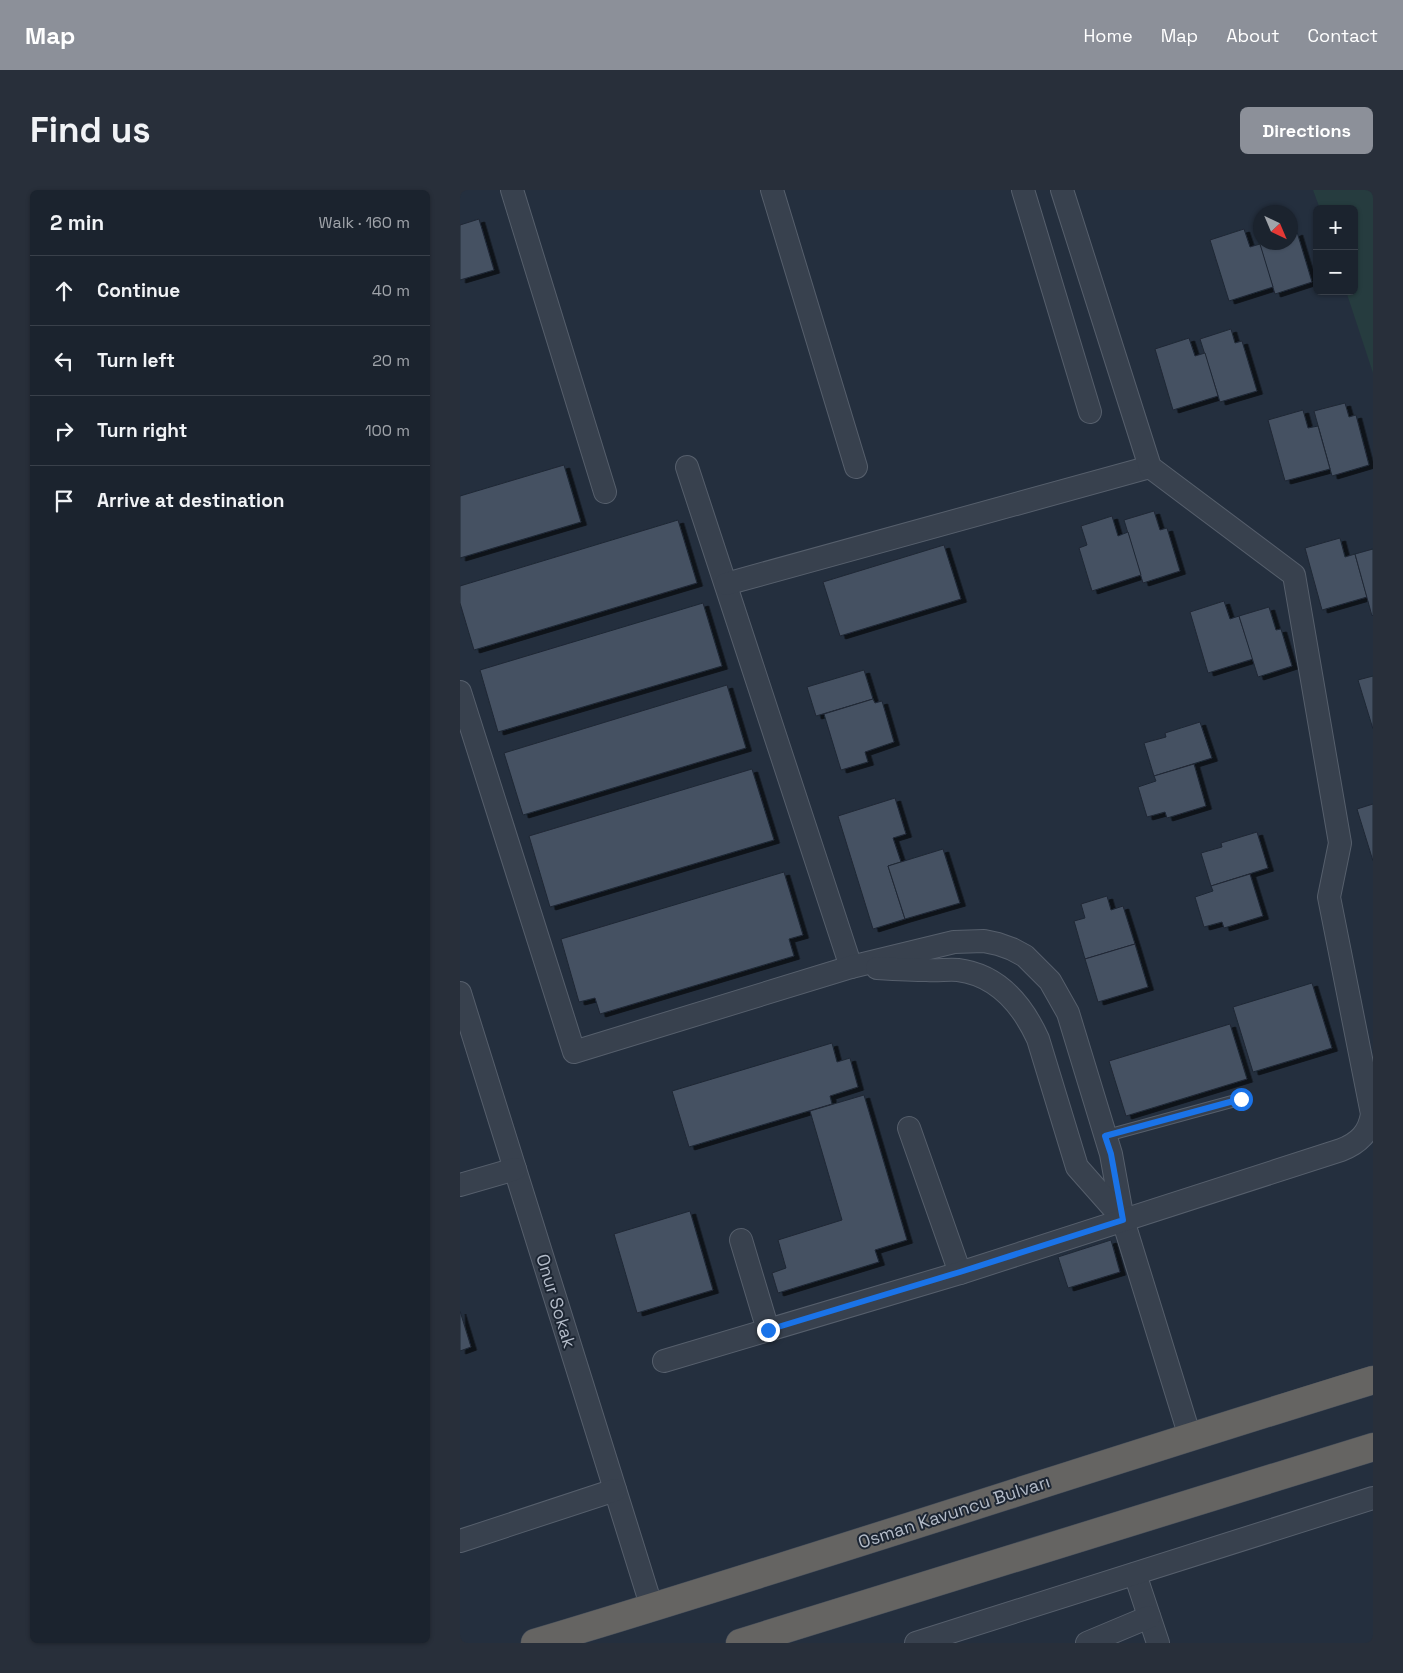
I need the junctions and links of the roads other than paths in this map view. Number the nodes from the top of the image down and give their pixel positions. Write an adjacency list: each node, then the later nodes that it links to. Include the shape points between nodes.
1 (512, 190): 9 (street)
2 (772, 190): 8 (street)
3 (1023, 190): 5 (street)
4 (1062, 190): 7 (street)
5 (1090, 412)
6 (687, 467): 10 (street)
7 (1150, 467): 10 (street); 19 (street, via 1294,575 1340,843 1329,897 1372,1114 1367,1130 1349,1147)
8 (856, 468)
9 (605, 492)
10 (726, 584): 12 (street)
11 (460, 692): 12 (street, via 574,1052)
12 (851, 967): 16 (street, via 969,941 998,944 1025,956 1050,981 1068,1013); 19 (street, via 958,970 985,977 1004,989 1021,1008 1038,1039 1077,1166)
13 (460, 993): 17 (street, Onur Sokak)
14 (1241, 1099): 16 (lane)
15 (909, 1128): 21 (street)
16 (1105, 1136): 19 (street)
17 (515, 1169): 18 (street); 27 (street, Onur Sokak)
18 (460, 1185)
19 (1123, 1220): 21 (street); 25 (street)
20 (741, 1240): 22 (street)
21 (960, 1272): 22 (street)
22 (768, 1330): 23 (street)
23 (664, 1361)
24 (1373, 1380): 25 (highway, Osman Kavuncu Bulvarı)
25 (1190, 1437): 31 (highway, Osman Kavuncu Bulvarı)
26 (1373, 1447): 34 (highway)
27 (615, 1490): 29 (street); 31 (street, Onur Sokak)
28 (1373, 1498): 30 (street)
29 (460, 1541)
30 (1135, 1574): 32 (street); 35 (street)
31 (652, 1608): 33 (highway, Osman Kavuncu Bulvarı)
32 (1149, 1617): 36 (street); 37 (street)
33 (536, 1643)
34 (740, 1643)
35 (916, 1643)
36 (1086, 1643)
37 (1158, 1643)

